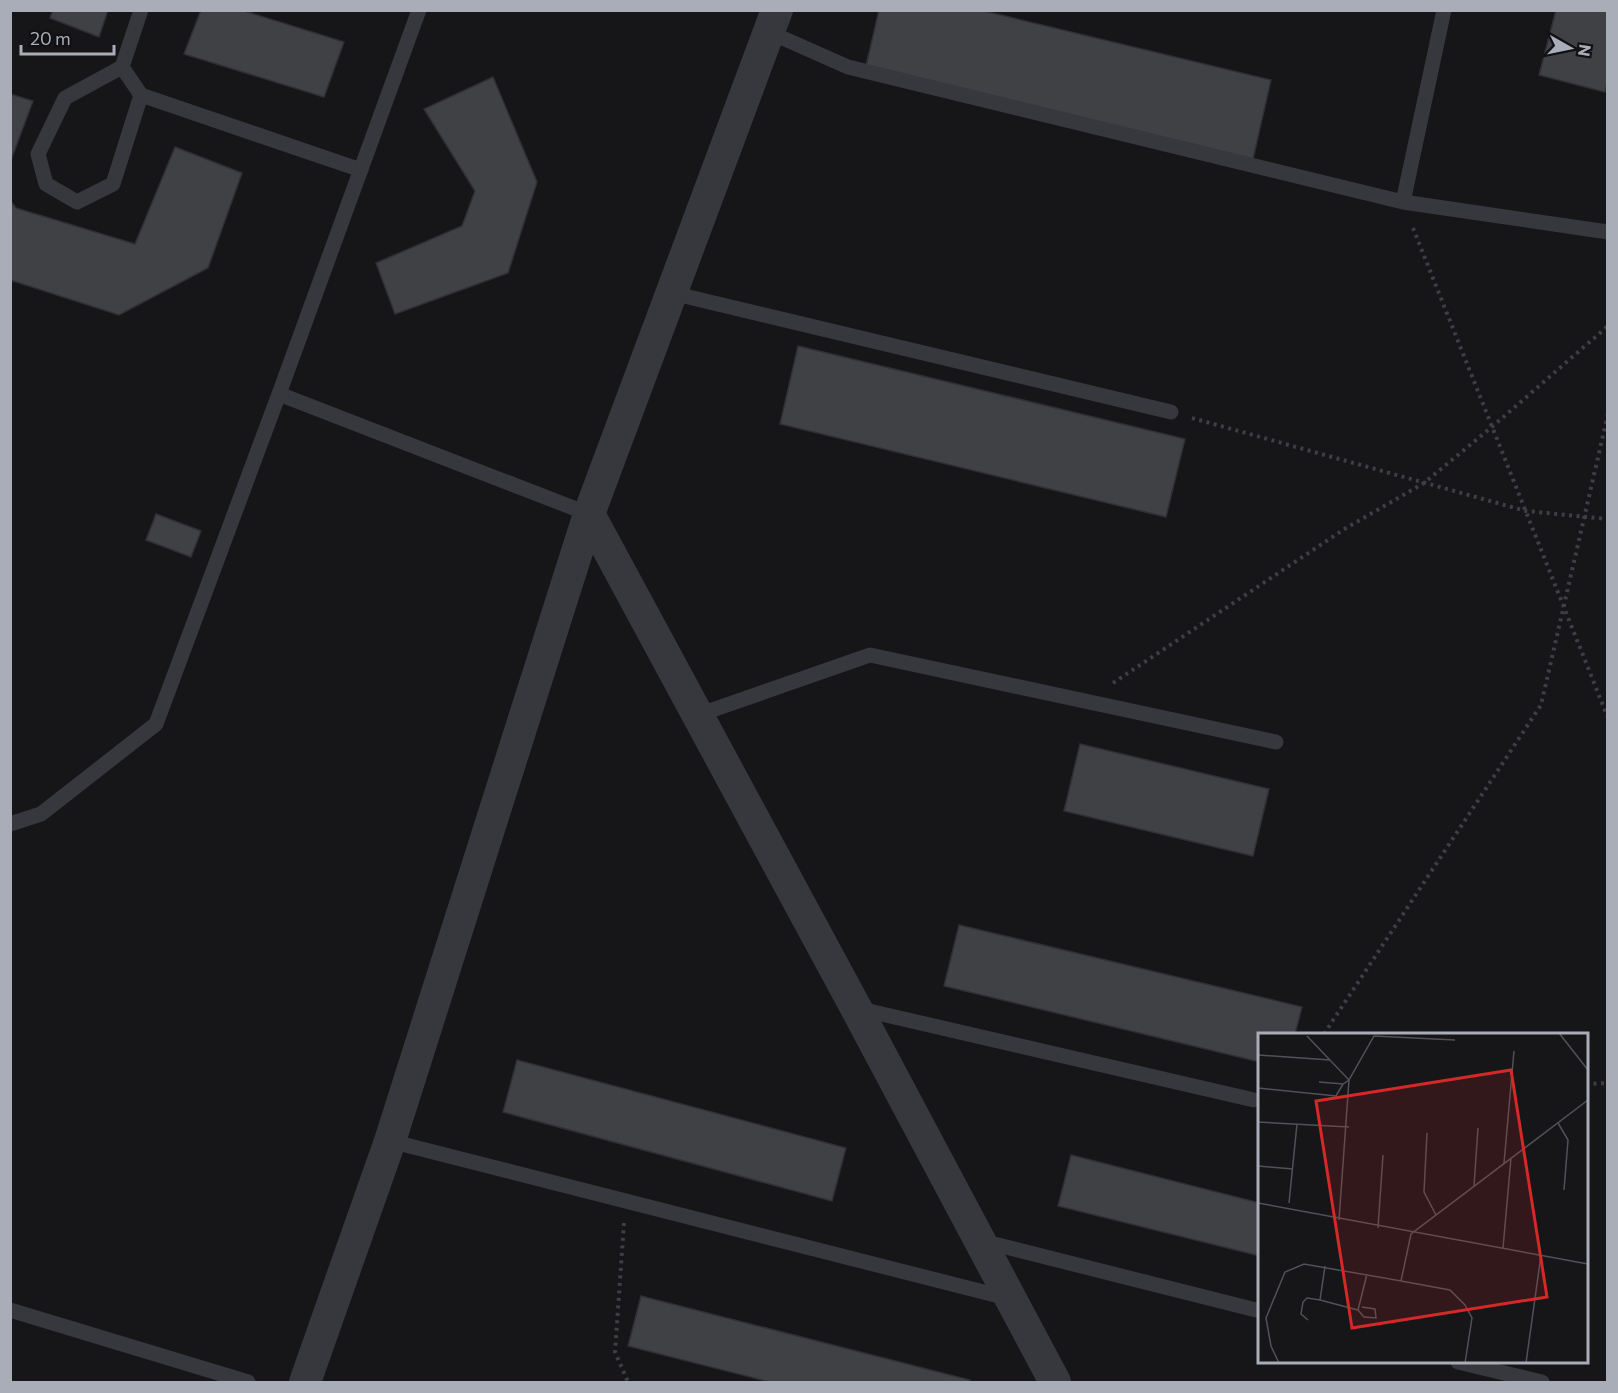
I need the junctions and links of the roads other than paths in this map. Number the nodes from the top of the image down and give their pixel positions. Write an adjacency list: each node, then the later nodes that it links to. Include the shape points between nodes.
1 (141, 10): 5 (lane)
2 (419, 10): 7 (lane)
3 (1444, 10): 8 (lane)
4 (773, 21): 8 (lane, via 848,67); 10 (street)
5 (122, 67): 6 (lane); 6 (lane, via 65,98 38,154 46,184 77,202 113,184)
6 (141, 94): 7 (lane)
7 (361, 170): 11 (lane)
8 (1403, 202): 9 (lane)
9 (1608, 232)
10 (672, 293): 12 (lane); 13 (street)
11 (279, 394): 13 (lane); 16 (lane, via 156,724 41,814)
12 (1171, 412)
13 (589, 514): 14 (street); 19 (street)
14 (698, 715): 15 (lane, via 870,655); 17 (street)
15 (1276, 742)
16 (10, 824)
17 (856, 1008): 18 (lane); 20 (street)
18 (1254, 1100)
19 (390, 1142): 21 (lane); 26 (street)
20 (979, 1240): 21 (street); 23 (lane)
21 (1010, 1298): 27 (street)
22 (10, 1310): 25 (lane)
23 (1258, 1310)
24 (1462, 1363): 28 (lane)
25 (249, 1383)
26 (305, 1383)
27 (1055, 1383)
28 (1542, 1383)

